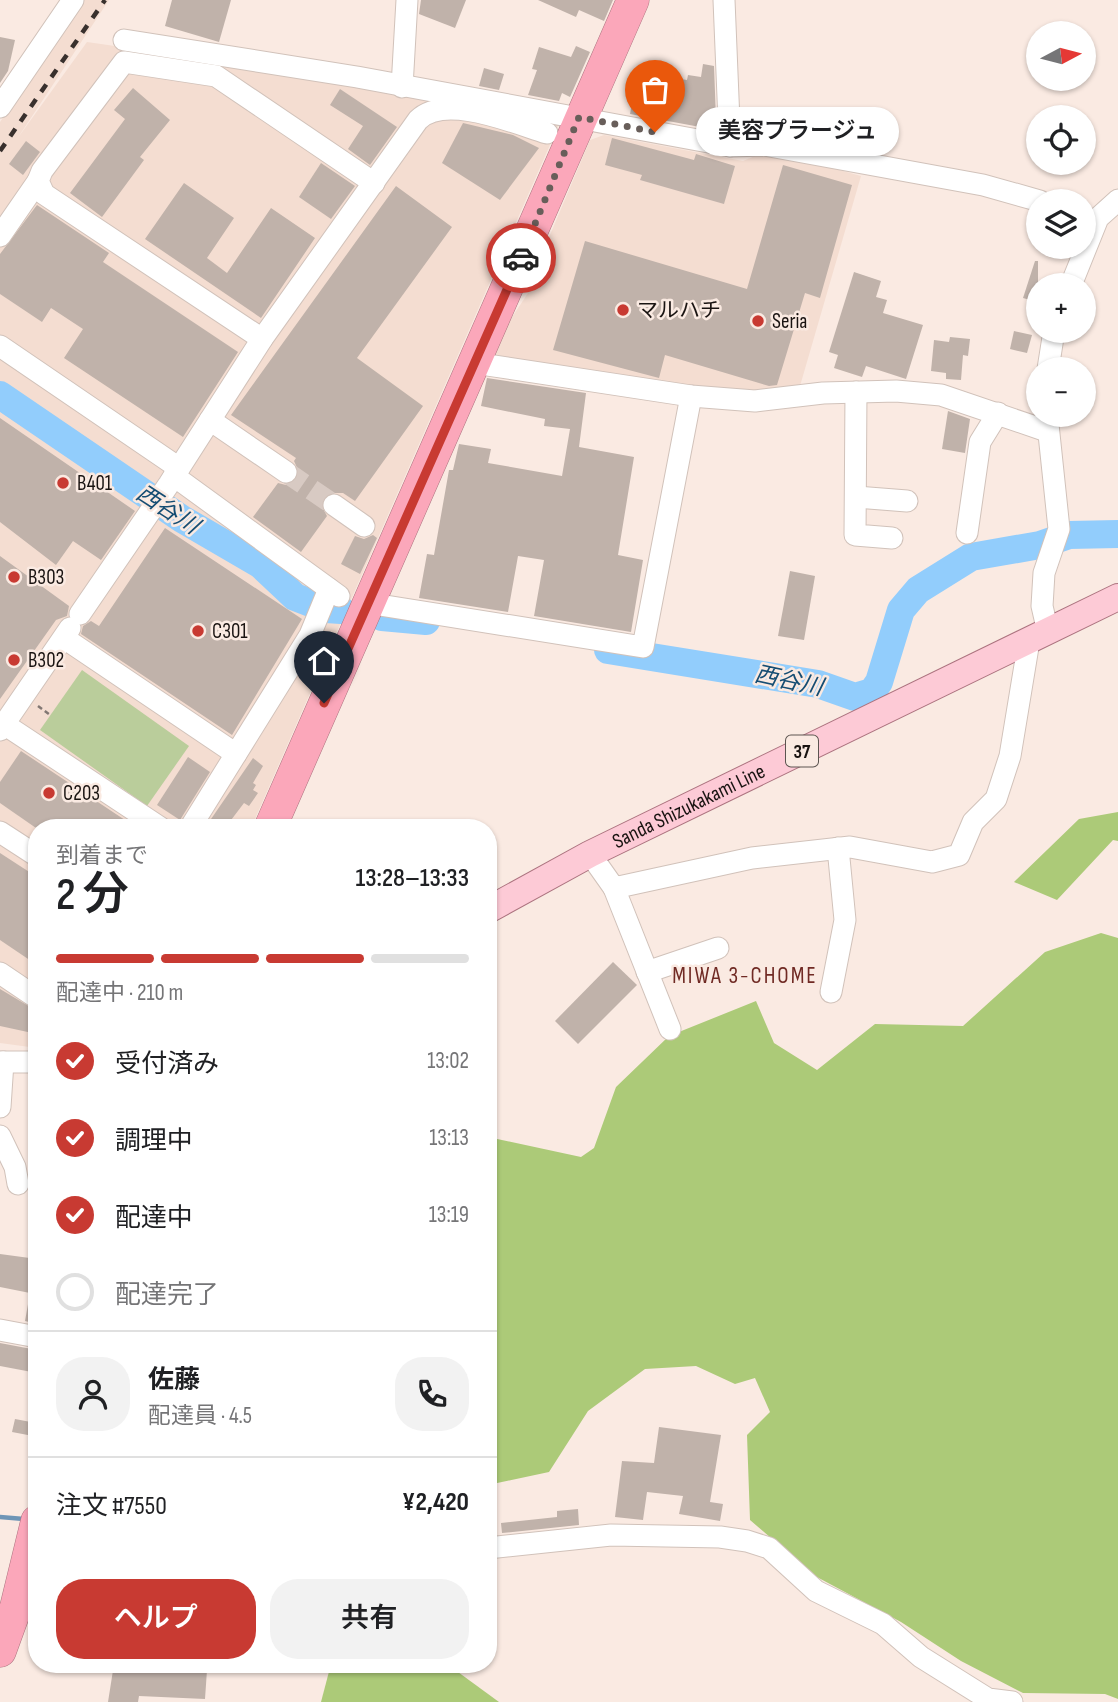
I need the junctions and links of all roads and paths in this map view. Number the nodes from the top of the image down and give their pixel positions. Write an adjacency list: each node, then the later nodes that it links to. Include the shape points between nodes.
1 (73, 0): 7 (street)
2 (407, 0): 6 (street)
3 (633, 0): 8 (highway)
4 (724, 0): 10 (street)
5 (124, 40): 6 (street)
6 (402, 87): 8 (street)
7 (0, 107)
8 (579, 117): 10 (street); 19 (highway)
9 (547, 133): 12 (street, via 446,107 427,111)
10 (730, 146): 13 (street, via 764,145)
11 (38, 181): 12 (street, via 124,62 216,76); 16 (street); 17 (street, via 44,194)
12 (373, 183): 17 (street)
13 (1026, 197)
14 (1118, 200): 15 (street)
15 (1096, 213)
16 (0, 236)
17 (261, 339): 24 (street)
18 (0, 345): 27 (street)
19 (474, 363): 21 (street); 35 (highway)
20 (856, 392): 21 (street, via 755,401); 22 (street, via 941,395); 28 (street)
21 (691, 396): 35 (street, via 643,647)
22 (998, 414): 23 (street); 32 (street, via 980,442)
23 (1026, 419)
24 (210, 420): 26 (street); 27 (street)
25 (1047, 427): 37 (street, via 1059,529 1044,573)
26 (286, 472)
27 (174, 476): 35 (street); 36 (street)
28 (856, 497): 29 (street); 33 (street, via 855,535)
29 (907, 500)
30 (334, 505): 31 (street)
31 (364, 526)
32 (967, 533)
33 (892, 538)
34 (1118, 597): 37 (main road, Sanda Shizukakami Line / 37)
35 (336, 600): 39 (street); 42 (highway)
36 (72, 627): 38 (street); 39 (street)
37 (1039, 636): 44 (street, via 996,799 973,822 959,855 932,862); 46 (main road, Sanda Shizukakami Line / 37)
38 (2, 727): 40 (street)
39 (236, 754): 41 (street)
40 (147, 819)
41 (196, 819)
42 (273, 819)
43 (0, 832): 45 (street)
44 (838, 848): 47 (street, via 752,858); 53 (street, via 845,920)
45 (28, 850)
46 (590, 854): 47 (street); 48 (main road, Sanda Shizukakami Line / 37)
47 (614, 888): 50 (street)
48 (497, 904)
49 (718, 948): 50 (street)
50 (647, 972): 54 (street)
51 (0, 973): 52 (street)
52 (28, 992)
53 (831, 992)
54 (670, 1029)
55 (1, 1062): 56 (street); 57 (street)
56 (28, 1062)
57 (0, 1107)
58 (0, 1136): 59 (street)
59 (18, 1184)
60 (0, 1330): 61 (street)
61 (28, 1335)
62 (497, 1547): 65 (street, via 611,1535 747,1541 769,1548 816,1591 883,1624 921,1657 988,1699)
63 (26, 1610): 64 (highway)
64 (0, 1651)
65 (1012, 1702)

